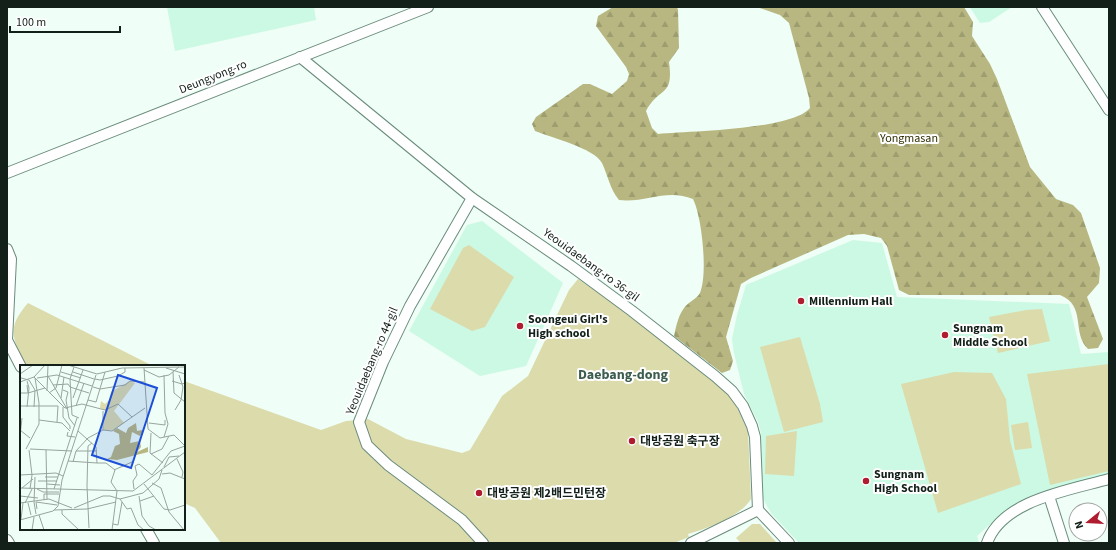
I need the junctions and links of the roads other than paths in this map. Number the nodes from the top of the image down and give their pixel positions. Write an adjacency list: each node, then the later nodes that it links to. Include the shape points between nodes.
1 (428, 7): 3 (street, Deungyong-ro)
2 (1042, 7): 4 (street)
3 (300, 57): 5 (street, Deungyong-ro); 6 (street, Yeouidaebang-ro 36-gil)
4 (1109, 110)
5 (7, 173)
6 (472, 198): 11 (street, Yeouidaebang-ro 36-gil, via 632,311 732,391 743,406 755,437); 16 (street, Yeouidaebang-ro 44-gil, via 410,306 383,362 359,422 366,445 388,465 462,520)
7 (7, 249): 8 (street, via 10,259 7,340)
8 (20, 365)
9 (1109, 479): 10 (street)
10 (1049, 496): 19 (street, via 1017,509 992,531); 20 (street)
11 (758, 510): 17 (street); 18 (street)
12 (147, 530): 15 (street)
13 (7, 540): 14 (street)
14 (9, 543)
15 (154, 543)
16 (483, 543)
17 (691, 543)
18 (789, 543)
19 (987, 543)
20 (1064, 543)

